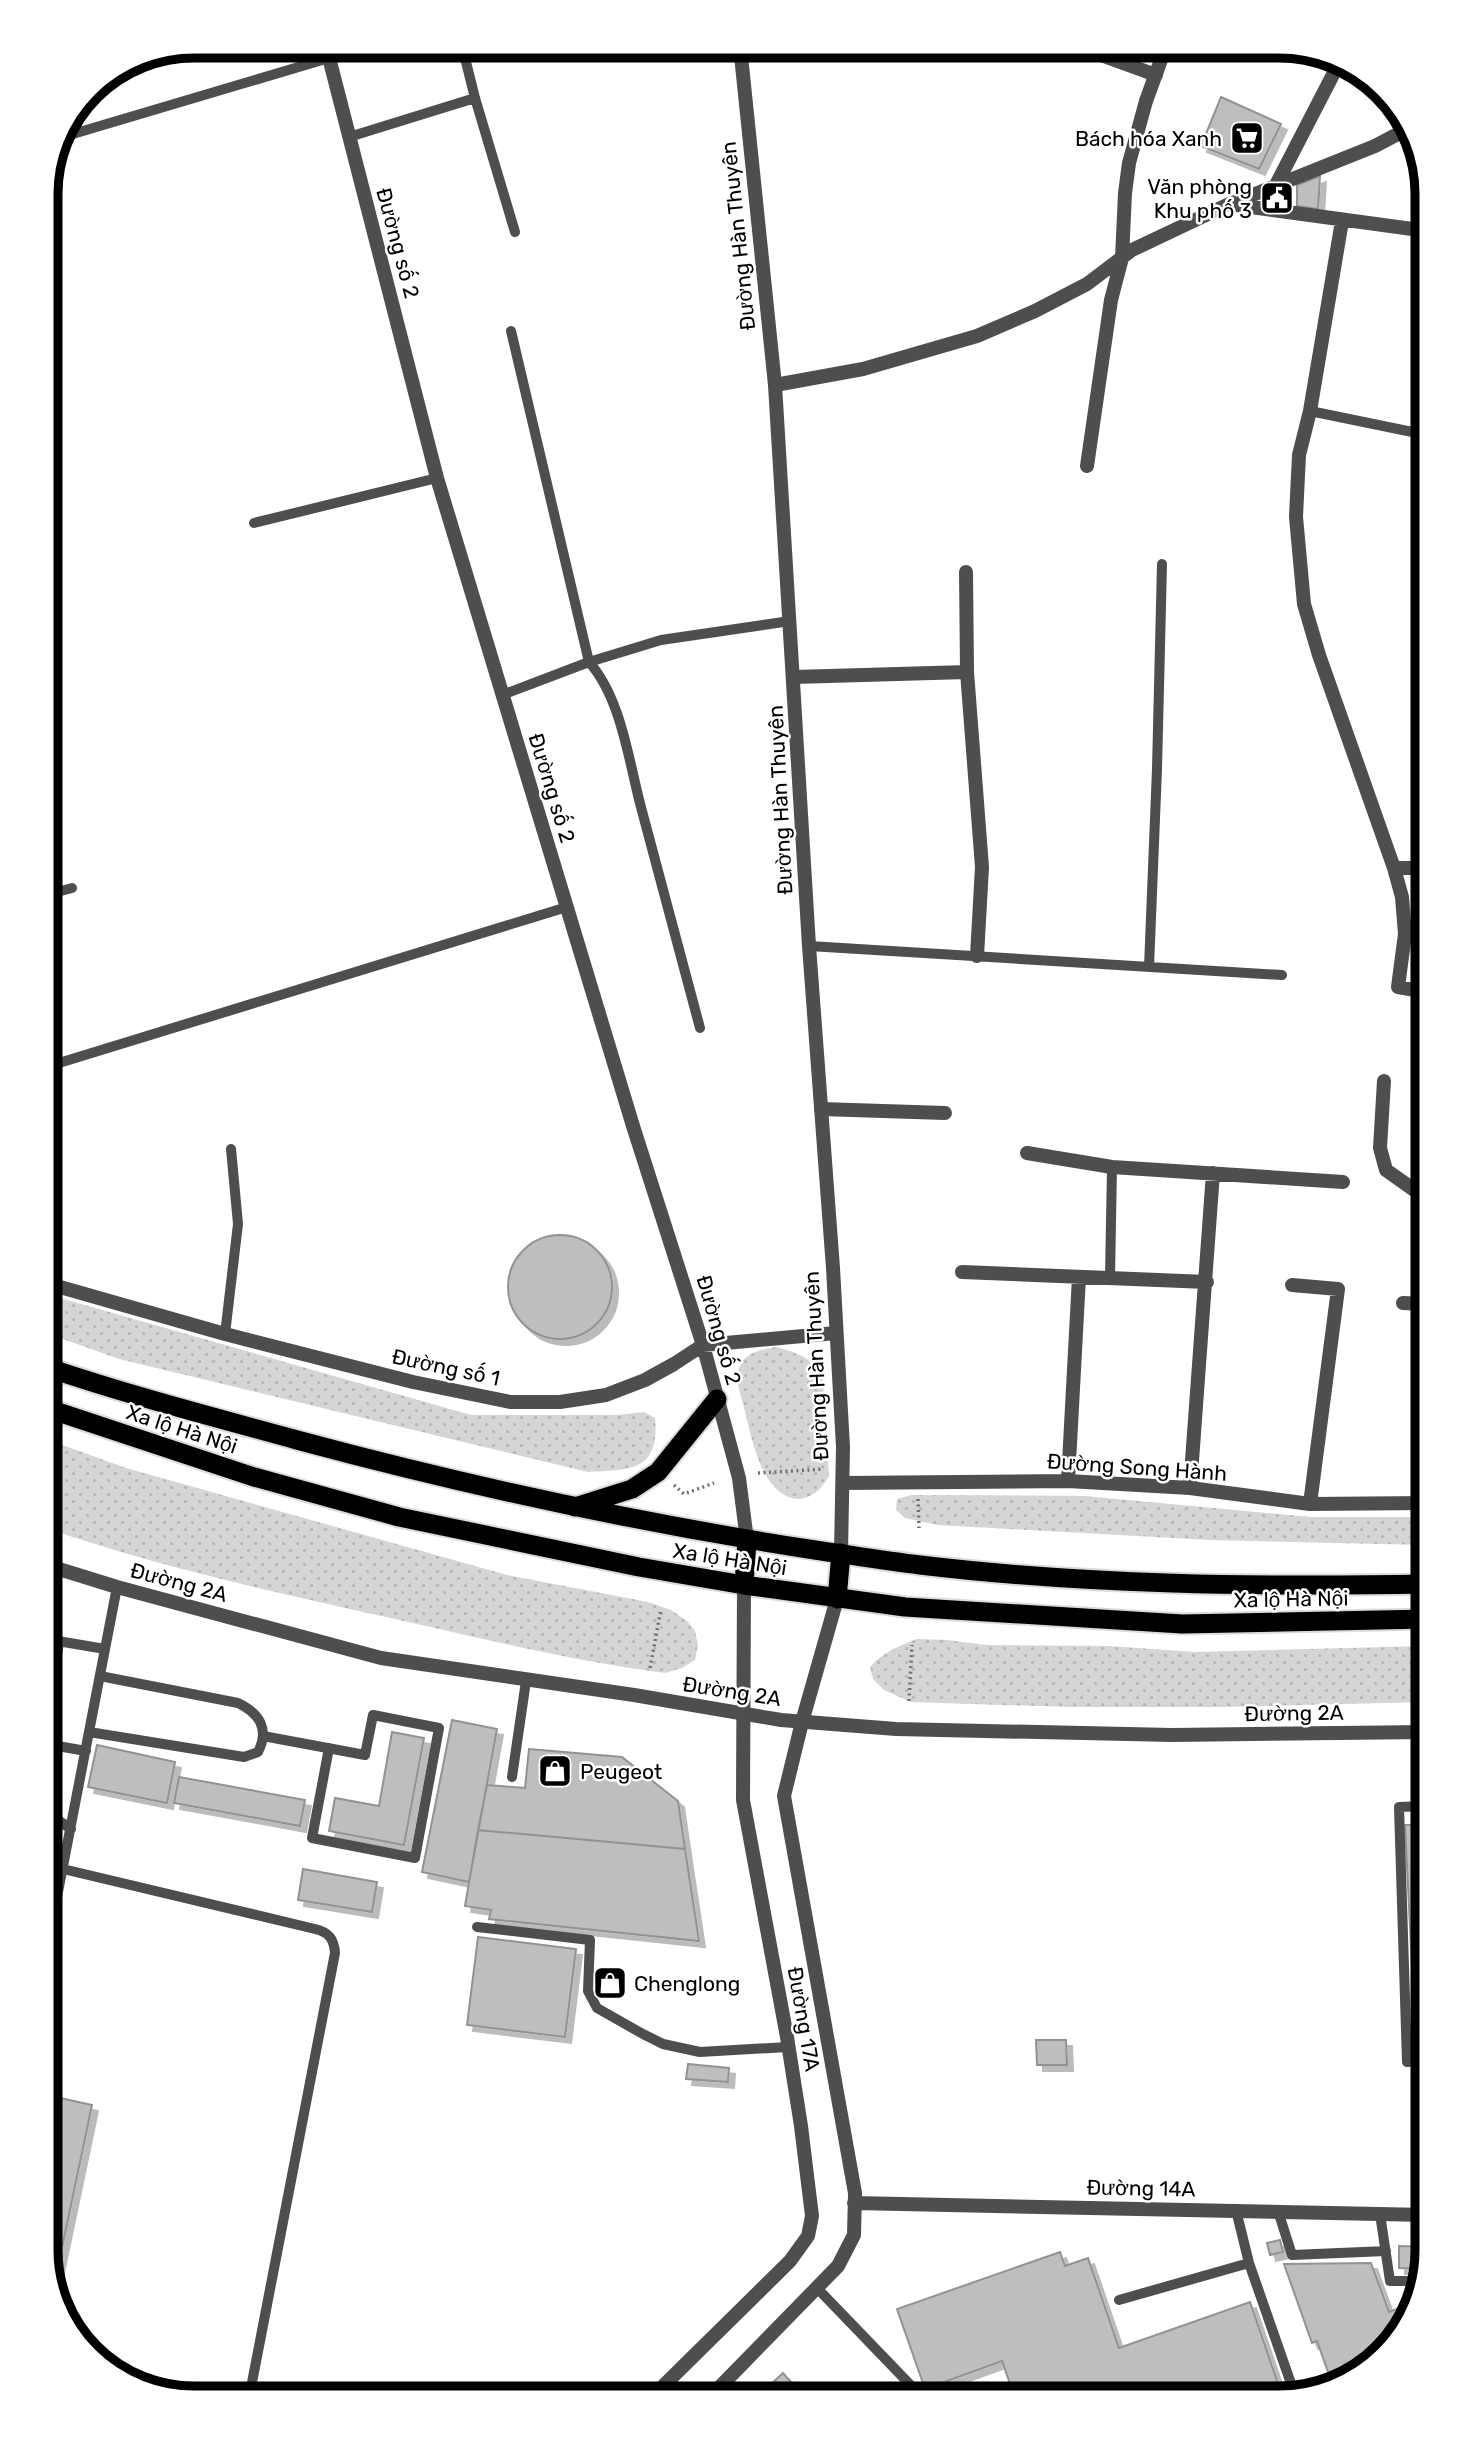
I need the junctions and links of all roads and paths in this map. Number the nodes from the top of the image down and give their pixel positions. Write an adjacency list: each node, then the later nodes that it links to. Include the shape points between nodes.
1 (308, 58): 11 (lane)
2 (329, 58): 12 (street, Đường số 2)
3 (465, 58): 9 (lane)
4 (741, 58): 20 (street, Đường Hàn Thuyên)
5 (1109, 58): 8 (street)
6 (1162, 58): 8 (street)
7 (1335, 70): 13 (street)
8 (1156, 75): 18 (street, via 1129,163)
9 (475, 98): 12 (lane); 17 (lane)
10 (1401, 133): 13 (street)
11 (72, 134)
12 (349, 137): 24 (street, Đường số 2)
13 (1276, 185): 14 (street)
14 (1229, 204): 15 (street); 18 (street)
15 (1342, 221): 16 (street); 21 (street)
16 (1415, 230)
17 (515, 232)
18 (1122, 258): 20 (street, via 1087,285 976,336 863,369); 23 (street, via 1111,300)
19 (511, 331): 29 (lane)
20 (775, 385): 28 (street, Đường Hàn Thuyên)
21 (1310, 411): 22 (lane); 33 (street, via 1299,455 1296,517 1304,604)
22 (1415, 433)
23 (1087, 466)
24 (437, 478): 25 (lane); 32 (street, Đường số 2)
25 (254, 523)
26 (1162, 564): 40 (lane)
27 (966, 572): 30 (street)
28 (790, 621): 29 (lane, via 661,640); 31 (street, Đường Hàn Thuyên)
29 (589, 662): 32 (lane); 43 (lane, via 610,693)
30 (967, 671): 31 (street); 39 (street, via 982,867)
31 (794, 677): 38 (street, Đường Hàn Thuyên)
32 (502, 695): 37 (street, Đường số 2)
33 (1394, 867): 34 (street); 42 (street, via 1405,934 1398,987)
34 (1415, 868)
35 (72, 888): 36 (lane)
36 (58, 892)
37 (567, 908): 44 (lane); 64 (street, Đường số 2)
38 (809, 946): 39 (lane); 46 (street, Đường Hàn Thuyên)
39 (977, 956): 40 (lane)
40 (1149, 967): 41 (lane)
41 (1282, 975)
42 (1415, 990)
43 (700, 1028)
44 (58, 1063)
45 (1384, 1081): 53 (street, via 1380,1148 1386,1170)
46 (821, 1109): 47 (street); 62 (street, Đường Hàn Thuyên)
47 (945, 1113)
48 (231, 1149): 63 (lane, via 238,1224)
49 (1027, 1153): 50 (street)
50 (1112, 1167): 51 (street); 56 (lane)
51 (1213, 1173): 52 (street); 57 (street)
52 (1343, 1182)
53 (1415, 1191)
54 (962, 1272): 55 (street)
55 (1079, 1277): 56 (street); 70 (street)
56 (1110, 1278): 57 (street)
57 (1207, 1282): 74 (street)
58 (1292, 1285): 77 (street, via 1338,1289)
59 (58, 1286): 63 (street, Đường số 1)
60 (1403, 1303): 61 (street)
61 (1415, 1304)
62 (836, 1333): 64 (street, Đường số 1); 73 (street, Đường Hàn Thuyên)
63 (225, 1334): 64 (street, Đường số 1, via 510,1402 560,1402 606,1395 645,1380)
64 (703, 1345): 66 (street, Đường số 2)
65 (58, 1371): 78 (highway, Xa lộ Hà Nội, via 411,1471)
66 (717, 1399): 78 (highway, via 658,1472 632,1489); 80 (street, Đường số 2, via 739,1478)
67 (58, 1412): 84 (highway, Xa lộ Hà Nội, via 254,1476 399,1517)
68 (824, 1469): 69 (path)
69 (758, 1473)
70 (1068, 1481): 73 (street, Đường Song Hành); 74 (street, Đường Song Hành)
71 (670, 1482): 72 (path, via 684,1494)
72 (714, 1483)
73 (843, 1483): 81 (street, Đường Hàn Thuyên)
74 (1190, 1488): 77 (street, Đường Song Hành)
75 (918, 1494): 79 (path)
76 (1415, 1503): 77 (street, Đường Song Hành)
77 (1310, 1504)
78 (575, 1507): 80 (highway, Xa lộ Hà Nội)
79 (919, 1528)
80 (747, 1540): 81 (highway, Xa lộ Hà Nội); 84 (highway)
81 (841, 1553): 83 (highway, Xa lộ Hà Nội, via 919,1565 1100,1581); 86 (highway)
82 (58, 1569): 85 (street, Đường 2A)
83 (1415, 1584)
84 (744, 1585): 86 (highway, Xa lộ Hà Nội); 97 (street, Đường 17A)
85 (117, 1587): 91 (lane); 95 (street, Đường 2A, via 373,1656)
86 (837, 1598): 88 (highway, Xa lộ Hà Nội, via 976,1612 1182,1624); 98 (street, Đường 17A)
87 (661, 1609): 93 (path)
88 (1415, 1619)
89 (60, 1641): 91 (lane); 92 (lane)
90 (912, 1645): 96 (path)
91 (105, 1649): 94 (lane)
92 (58, 1654)
93 (650, 1668)
94 (100, 1676): 99 (lane); 101 (lane, via 238,1703 256,1713)
95 (526, 1681): 97 (street, Đường 2A); 105 (lane)
96 (909, 1701)
97 (743, 1715): 98 (street, Đường 2A); 112 (street, Đường 17A, via 743,1800)
98 (802, 1722): 100 (street, Đường 2A, via 896,1729 1172,1735); 114 (street, Đường 17A, via 784,1796)
99 (89, 1732): 101 (lane, via 244,1757 258,1752); 104 (lane)
100 (1415, 1732)
101 (263, 1736): 103 (lane)
102 (58, 1746): 104 (lane)
103 (329, 1748): 103 (lane, via 365,1755 373,1715 439,1728 415,1858 312,1838)
104 (86, 1751): 108 (lane)
105 (512, 1777)
106 (1415, 1806): 113 (lane, via 1399,1807 1407,2062)
107 (58, 1820): 108 (lane)
108 (71, 1829): 109 (lane)
109 (64, 1869): 110 (lane); 125 (lane, via 324,1931 334,1943)
110 (58, 1897)
111 (477, 1927): 112 (lane, via 590,1940 588,1991 597,2008 663,2043 717,2052)
112 (788, 2047): 126 (street, Đường 17A, via 812,2216 808,2236 790,2261)
113 (1415, 2062)
114 (854, 2203): 115 (street, Đường 14A); 122 (street, Đường 17A, via 854,2235 838,2266)
115 (1236, 2210): 116 (street, Đường 14A); 120 (lane)
116 (1278, 2211): 117 (street, Đường 14A); 119 (lane, via 1292,2255)
117 (1380, 2214): 118 (street, Đường 14A); 119 (lane)
118 (1415, 2215)
119 (1386, 2251): 121 (lane, via 1390,2281)
120 (1249, 2263): 123 (lane); 124 (lane)
121 (1412, 2281)
122 (817, 2288): 127 (street, Đường 17A); 128 (lane)
123 (1119, 2300)
124 (1292, 2385)
125 (251, 2386)
126 (663, 2386)
127 (721, 2386)
128 (911, 2386)

